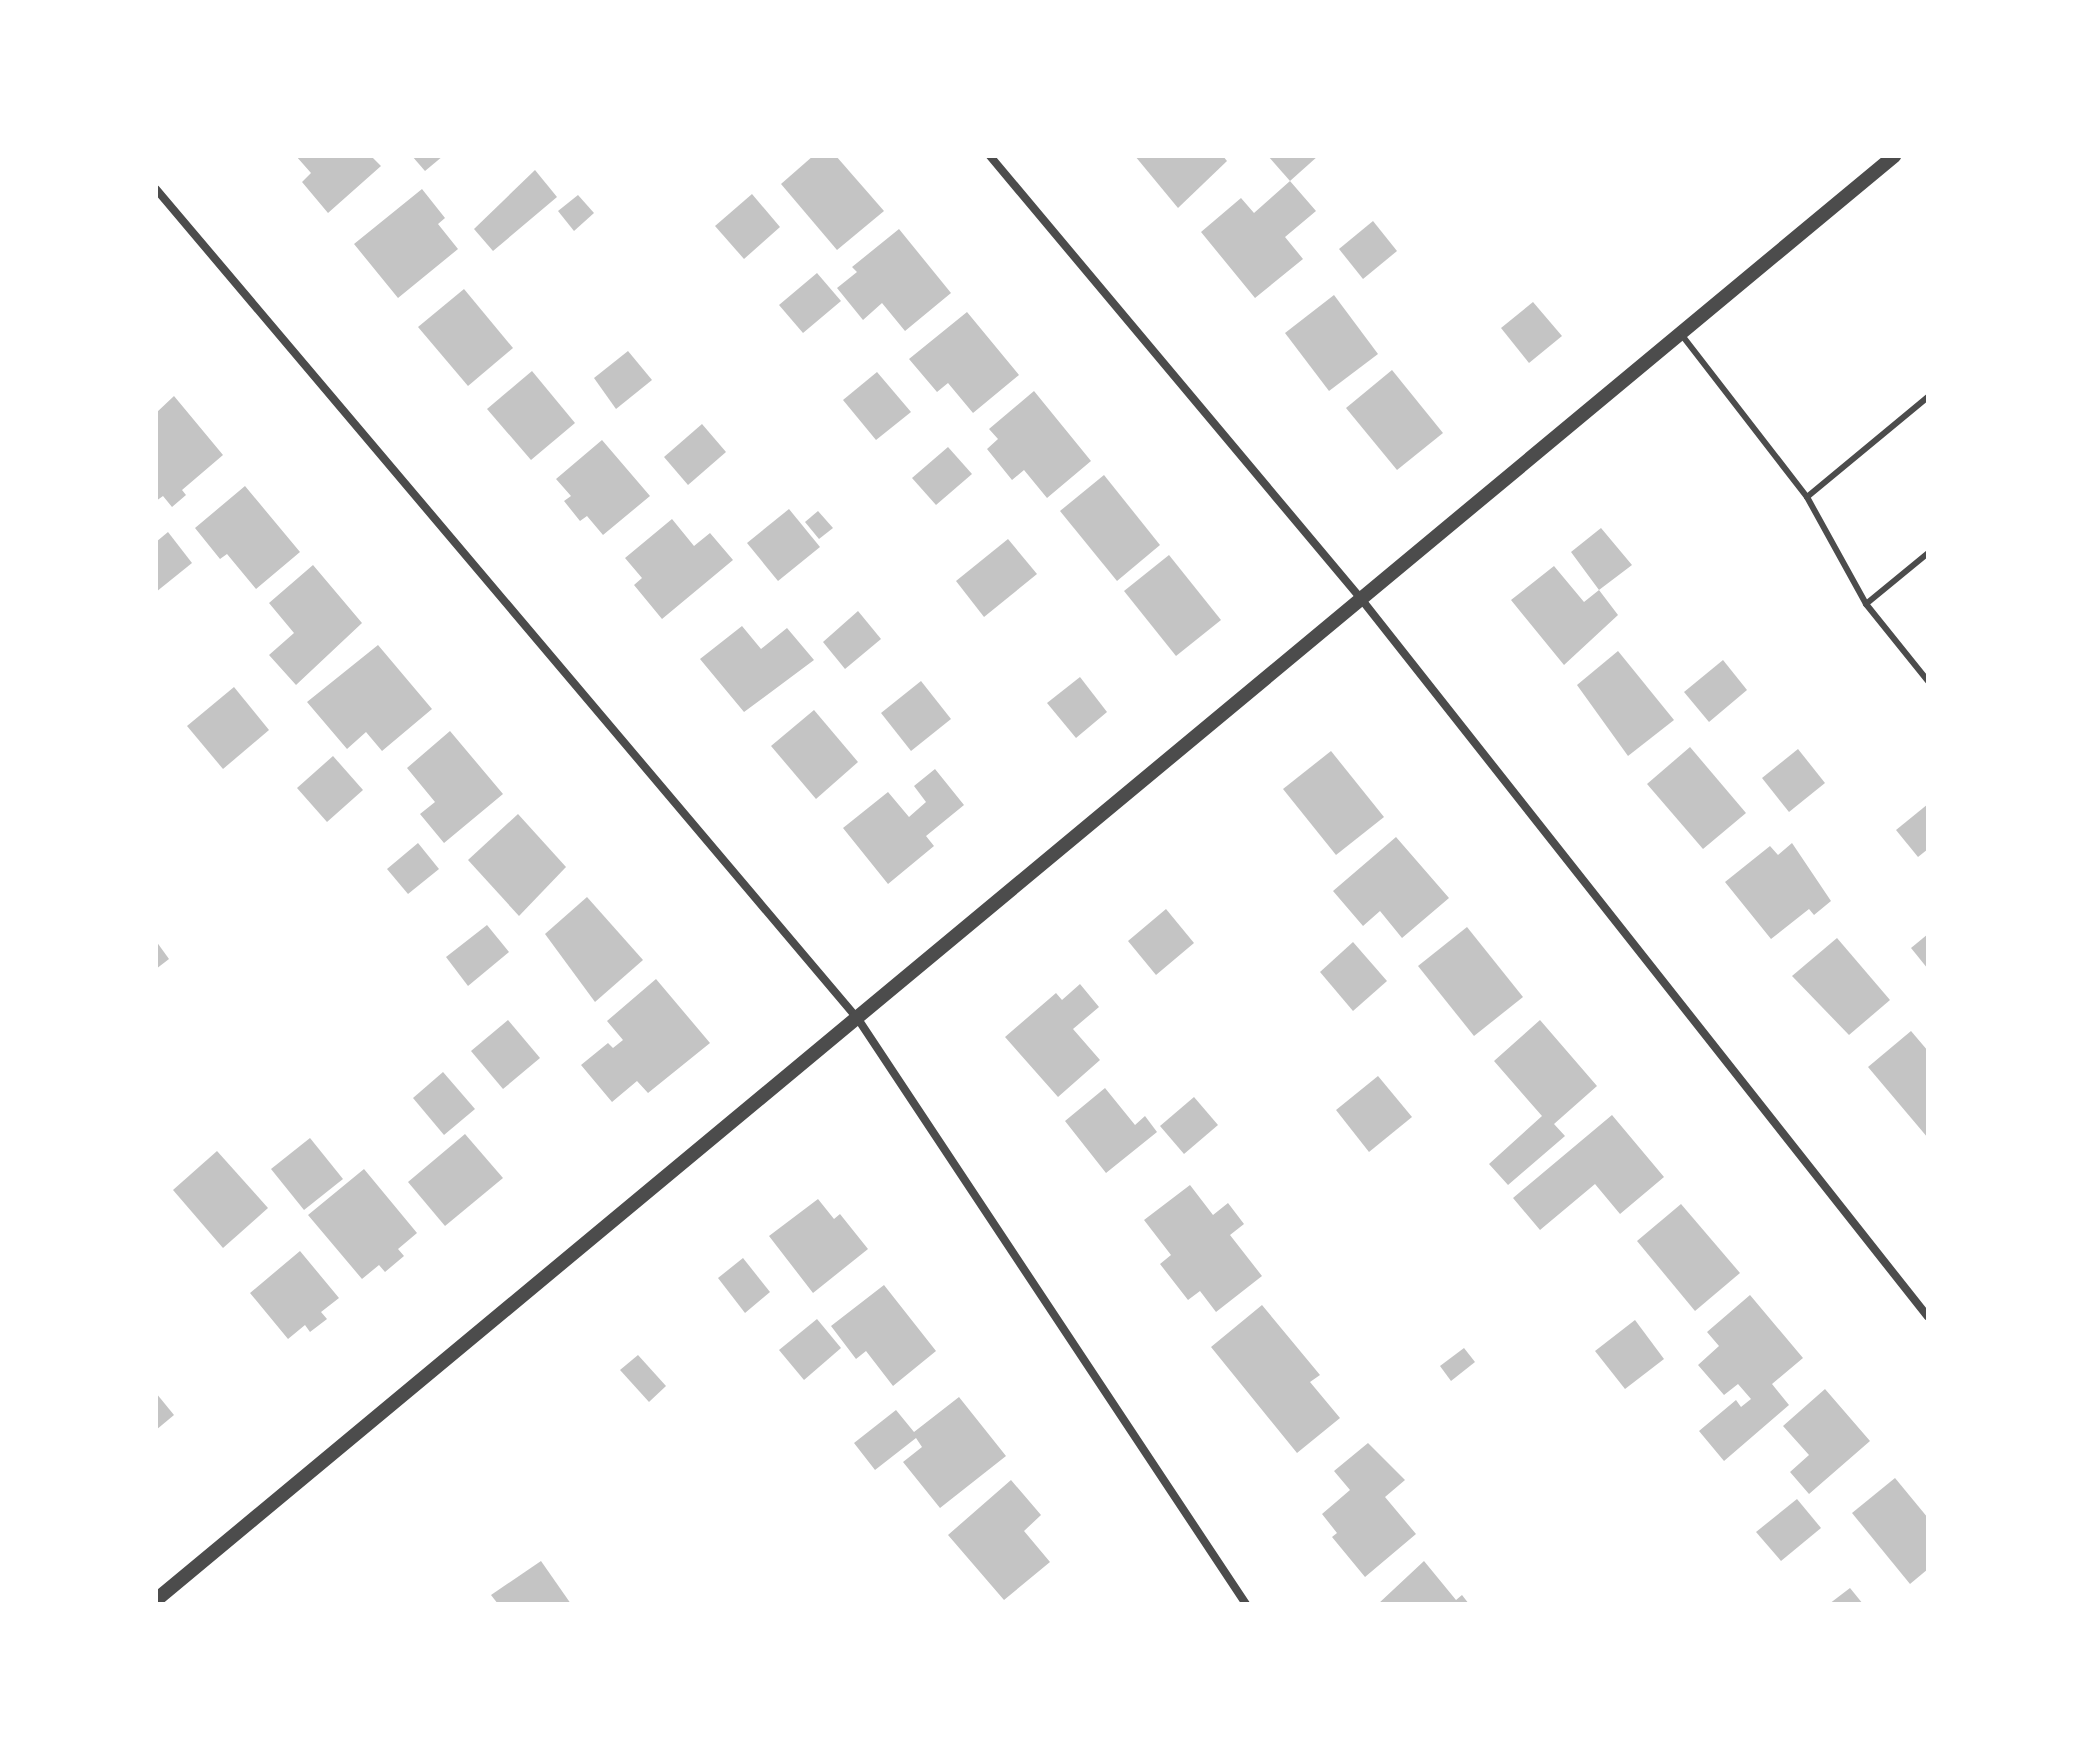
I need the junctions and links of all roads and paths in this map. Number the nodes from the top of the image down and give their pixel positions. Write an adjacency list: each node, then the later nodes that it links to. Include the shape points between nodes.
1 (990, 156): 8 (street)
2 (1894, 156): 4 (street)
3 (156, 189): 11 (street)
4 (1681, 334): 6 (lane); 8 (street)
5 (1928, 397): 6 (lane)
6 (1807, 497): 9 (lane)
7 (1928, 553): 9 (lane)
8 (1362, 600): 11 (street); 12 (street)
9 (1866, 604): 10 (lane)
10 (1928, 681)
11 (858, 1019): 13 (street); 14 (street)
12 (1928, 1317)
13 (156, 1600)
14 (1246, 1604)

